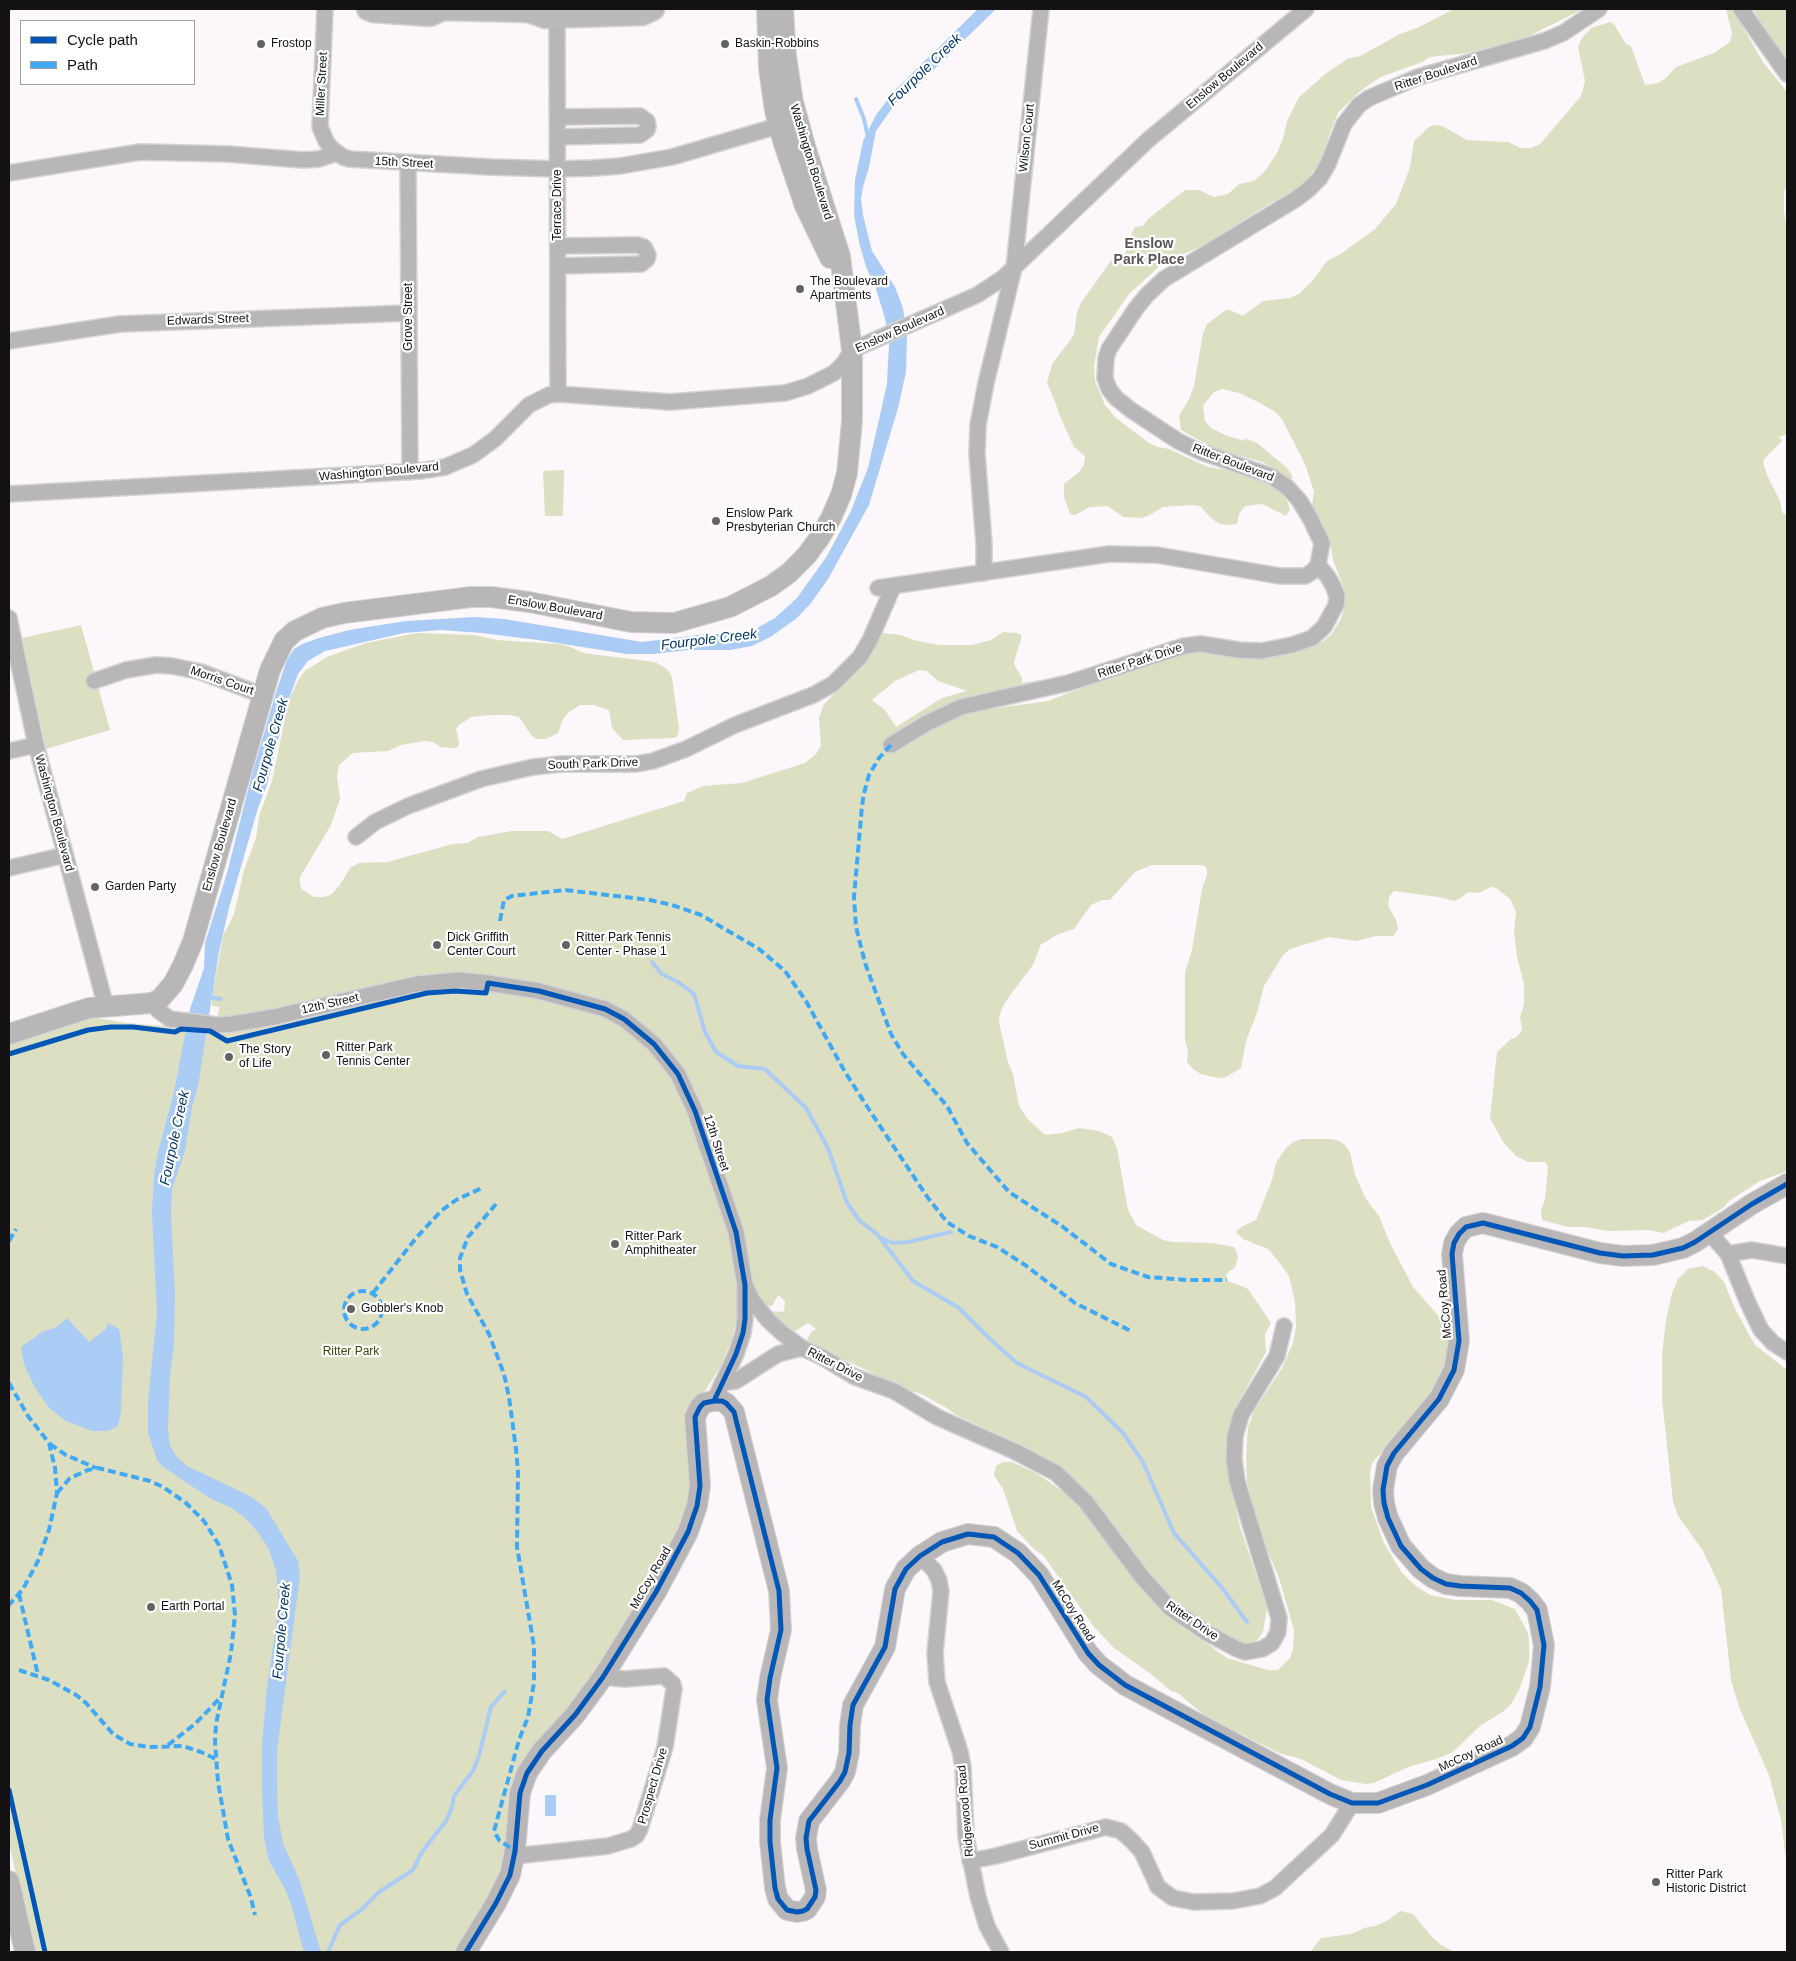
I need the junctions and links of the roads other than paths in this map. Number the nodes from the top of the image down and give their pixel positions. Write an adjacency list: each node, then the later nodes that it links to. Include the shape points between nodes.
1 (325, 9): 17 (street, Miller Street, via 320,127 326,141)
2 (368, 9): 3 (main road, via 430,15)
3 (444, 9): 11 (main road)
4 (653, 9): 12 (main road, via 642,14)
5 (767, 9): 15 (street, Washington Boulevard, via 768,69)
6 (783, 9): 15 (street, Washington Boulevard, via 790,86)
7 (1041, 9): 23 (street, Wilson Court)
8 (1306, 9): 23 (street, Enslow Boulevard, via 1148,140)
9 (1599, 9): 30 (street, Ritter Boulevard, via 1544,42 1418,77 1369,98 1344,124 1328,164 1309,189 1164,279 1142,301 1109,349 1106,378 1116,398 1131,410 1178,441 1271,476 1287,487 1318,532 1322,543)
10 (1740, 9): 13 (street)
11 (530, 10): 12 (main road, via 545,17)
12 (557, 17): 14 (street, Terrace Drive)
13 (1787, 74)
14 (558, 117): 16 (street, Terrace Drive); 16 (street, via 640,116 647,120 648,126 640,135)
15 (788, 123): 19 (street, 15th Street, via 650,161); 26 (street, Washington Boulevard, via 805,206 843,284)
16 (558, 137): 19 (street, Terrace Drive)
17 (337, 153): 18 (street, 15th Street, via 358,160); 20 (street, via 303,160 140,152)
18 (408, 163): 19 (street, 15th Street); 24 (street, Grove Street)
19 (558, 169): 21 (street, Terrace Drive)
20 (9, 173)
21 (558, 246): 22 (street, Terrace Drive); 22 (street, via 637,245 644,246 648,255 645,262 637,265)
22 (558, 266): 27 (street, Terrace Drive)
23 (1014, 268): 26 (street, Enslow Boulevard, via 977,296); 31 (street, via 978,425)
24 (409, 313): 25 (street, Edwards Street, via 120,324); 28 (street, Grove Street)
25 (9, 341)
26 (852, 350): 27 (street, Washington Boulevard, via 834,373 808,386 785,392 670,402); 34 (street, Enslow Boulevard, via 851,447 841,495 831,518 807,555 770,586 730,607 674,622 631,622 491,597 322,618 295,631 284,641)
27 (558, 394): 28 (street, Washington Boulevard, via 529,405 484,448 460,462)
28 (410, 472): 29 (street, Washington Boulevard)
29 (9, 494)
30 (1318, 565): 31 (street, via 1305,576 1296,577 1157,556 1109,554); 36 (street, Ritter Park Drive, via 1337,596 1336,605 1324,627 1312,638 1261,651 1201,644 1184,646 1068,683 961,707)
31 (984, 573): 38 (street, South Park Drive, via 886,588 870,640 848,672 813,695 735,725 686,749 636,764 561,764 481,779 408,806 375,822)
32 (9, 618): 35 (street, Washington Boulevard)
33 (94, 681): 34 (street, Morris Court, via 126,670 172,666 201,672)
34 (262, 695): 41 (street, Enslow Boulevard, via 189,953 173,984)
35 (36, 745): 37 (street); 39 (street, Washington Boulevard)
36 (891, 745)
37 (9, 751)
38 (356, 837)
39 (65, 855): 40 (street); 42 (street, Washington Boulevard)
40 (9, 868)
41 (152, 1003): 42 (street); 48 (street, 12th Street, via 166,1017 217,1025 244,1023 396,988 438,981 469,981 517,986 606,1009 624,1018 654,1044 682,1081 733,1223)
42 (106, 1007): 43 (street, via 89,1008)
43 (9, 1034)
44 (1787, 1184): 45 (street, McCoy Road)
45 (1708, 1234): 46 (street); 55 (street, McCoy Road, via 1668,1253 1639,1256 1600,1253 1493,1224 1474,1224 1459,1234 1452,1254 1459,1341 1454,1370 1439,1399 1387,1466 1382,1490 1384,1503 1401,1546 1433,1578 1460,1586 1510,1588 1530,1600 1537,1610 1544,1644 1540,1687 1530,1726 1523,1738 1512,1746 1392,1799)
46 (1728, 1254): 47 (street, via 1752,1250); 51 (street, via 1761,1330)
47 (1787, 1256)
48 (745, 1285): 50 (street, Ritter Drive, via 768,1320); 52 (street, 12th Street, via 743,1333)
49 (1284, 1326): 50 (street, Ritter Drive, via 1277,1356 1241,1415 1235,1436 1234,1459 1238,1481 1279,1618 1275,1639 1267,1647 1251,1652 1237,1650 1170,1608 1142,1577 1086,1502 1056,1473 937,1417 894,1391 855,1377)
50 (802, 1348): 52 (street, Ritter Drive, via 778,1354)
51 (1787, 1352)
52 (718, 1392): 53 (street, McCoy Road, via 736,1418 779,1591 781,1630 767,1700 777,1768 770,1842 778,1899 791,1912 807,1909 815,1897 806,1838 809,1821 845,1772 853,1705 885,1648 895,1589 906,1569); 54 (street, McCoy Road, via 700,1407 695,1417 700,1486 688,1532 656,1592)
53 (920, 1556): 55 (street, McCoy Road, via 942,1542 968,1534 986,1535 1002,1541 1039,1575 1088,1653 1110,1674); 57 (street, Ridgewood Road, via 934,1570 941,1591 935,1667 940,1696 960,1751)
54 (603, 1677): 56 (street, McCoy Road, via 527,1773 520,1792); 56 (street, Prospect Drive, via 664,1676 673,1684 665,1747 640,1829 631,1839 608,1846)
55 (1352, 1803): 57 (street, Summit Drive, via 1332,1835 1275,1888 1260,1896 1233,1901 1194,1902 1173,1898 1158,1887 1142,1852 1132,1841 1121,1831 1106,1826)
56 (515, 1856): 61 (street, McCoy Road, via 506,1886)
57 (970, 1861): 62 (street, Ridgewood Road, via 983,1913)
58 (9, 1881): 59 (street)
59 (13, 1919): 60 (street)
60 (25, 1952)
61 (466, 1952)
62 (1002, 1952)

